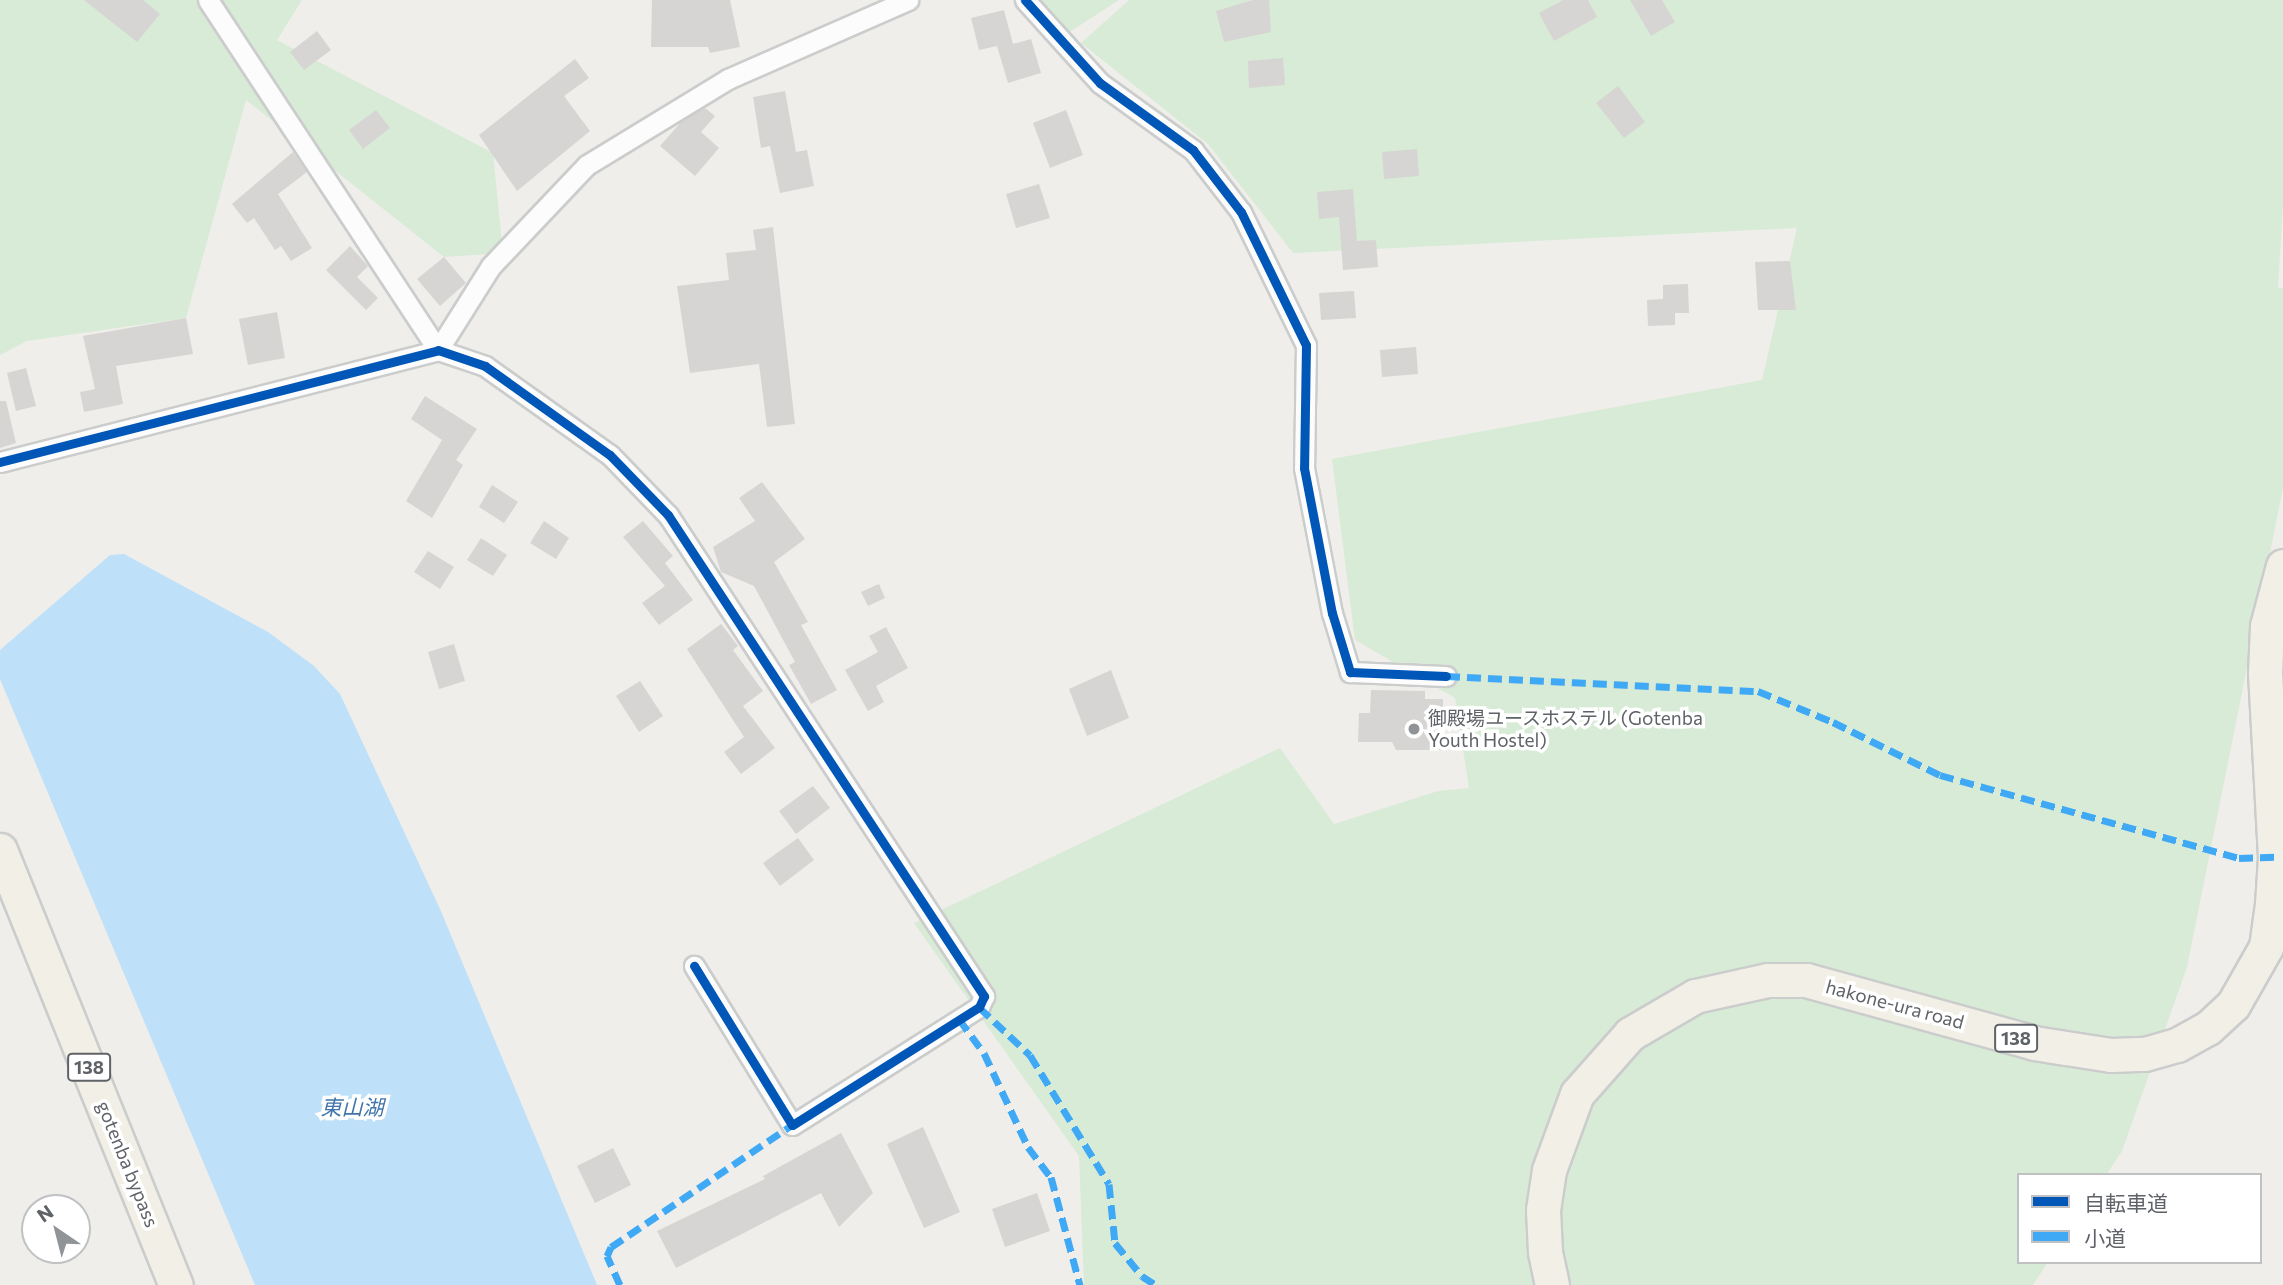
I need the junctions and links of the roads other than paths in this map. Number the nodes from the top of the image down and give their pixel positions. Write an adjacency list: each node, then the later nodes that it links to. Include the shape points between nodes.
1 (208, 0): 4 (street)
2 (908, 0): 4 (street, via 728,79 587,165 491,265)
3 (1026, 0): 7 (street, via 1100,83 1193,150 1241,212 1306,345 1304,468 1332,613 1350,672)
4 (438, 350): 5 (street); 9 (street, via 485,366 598,447 668,515 984,996 979,1007 792,1125)
5 (0, 462)
6 (2283, 566): 11 (highway, hakone-ura road / 138, via 2267,626 2265,674 2275,857 2272,904 2266,947 2233,1005 2208,1028 2178,1045 2145,1054 2111,1055 2034,1043 1805,981 1768,980 1695,996 1630,1034 1577,1094 1549,1170 1545,1252)
7 (1446, 676)
8 (0, 849): 10 (highway, gotenba bypass / 138)
9 (694, 967)
10 (176, 1285)
11 (1552, 1285)

